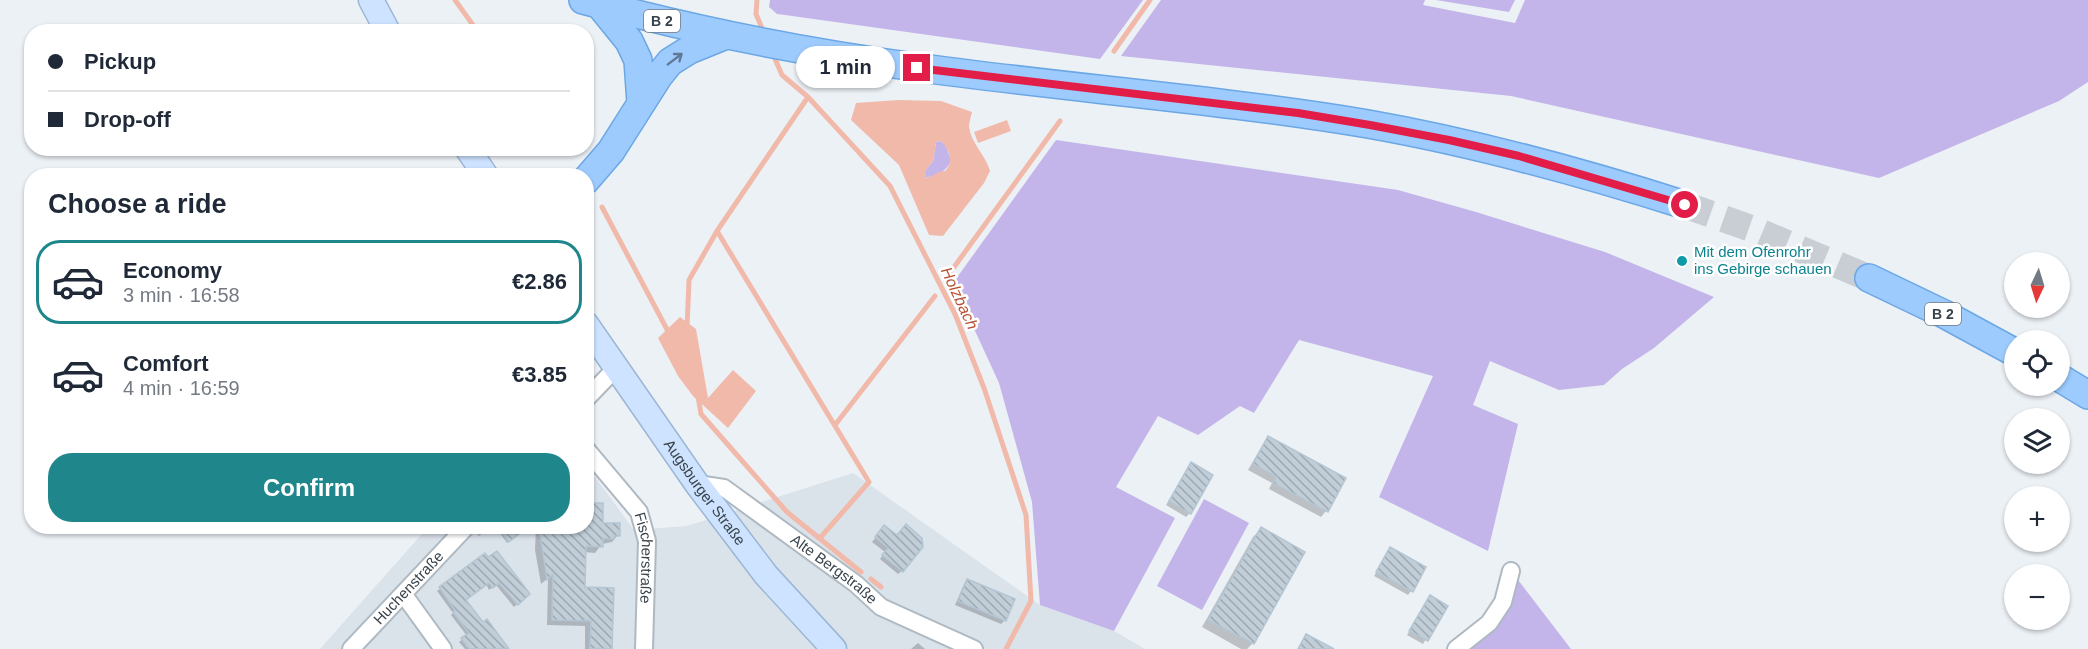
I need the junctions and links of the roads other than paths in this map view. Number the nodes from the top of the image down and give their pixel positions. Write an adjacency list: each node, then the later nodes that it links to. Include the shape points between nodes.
1 (371, 0): 3 (street)
2 (591, 2): 4 (main road, B 2); 5 (main road, via 629,41 638,60)
3 (384, 24)
4 (735, 36): 5 (main road, one-way to 4, via 670,62 689,50); 7 (main road, B 2, via 917,68 1370,125 1519,156)
5 (641, 104): 6 (main road, via 628,128)
6 (594, 171)
7 (1685, 205)
8 (1869, 278): 10 (main road, B 2)
9 (594, 336): 11 (street, Augsburger Straße)
10 (2004, 347)
11 (616, 368): 13 (street); 16 (street, Augsburger Straße)
12 (2070, 384): 14 (main road)
13 (594, 391)
14 (2088, 395)
15 (594, 459): 22 (street, Fischerstraße, via 639,512 644,528)
16 (697, 484): 23 (street, Augsburger Straße, via 766,575); 24 (street, Alte Bergstraße, via 724,488 856,584 881,607)
17 (460, 534): 19 (street, Huchenstraße)
18 (1511, 571): 25 (street, via 1503,602 1490,623)
19 (404, 595): 20 (street, Huchenstraße); 21 (street)
20 (351, 649)
21 (443, 649)
22 (644, 649)
23 (834, 649)
24 (974, 649)
25 (1456, 649)

